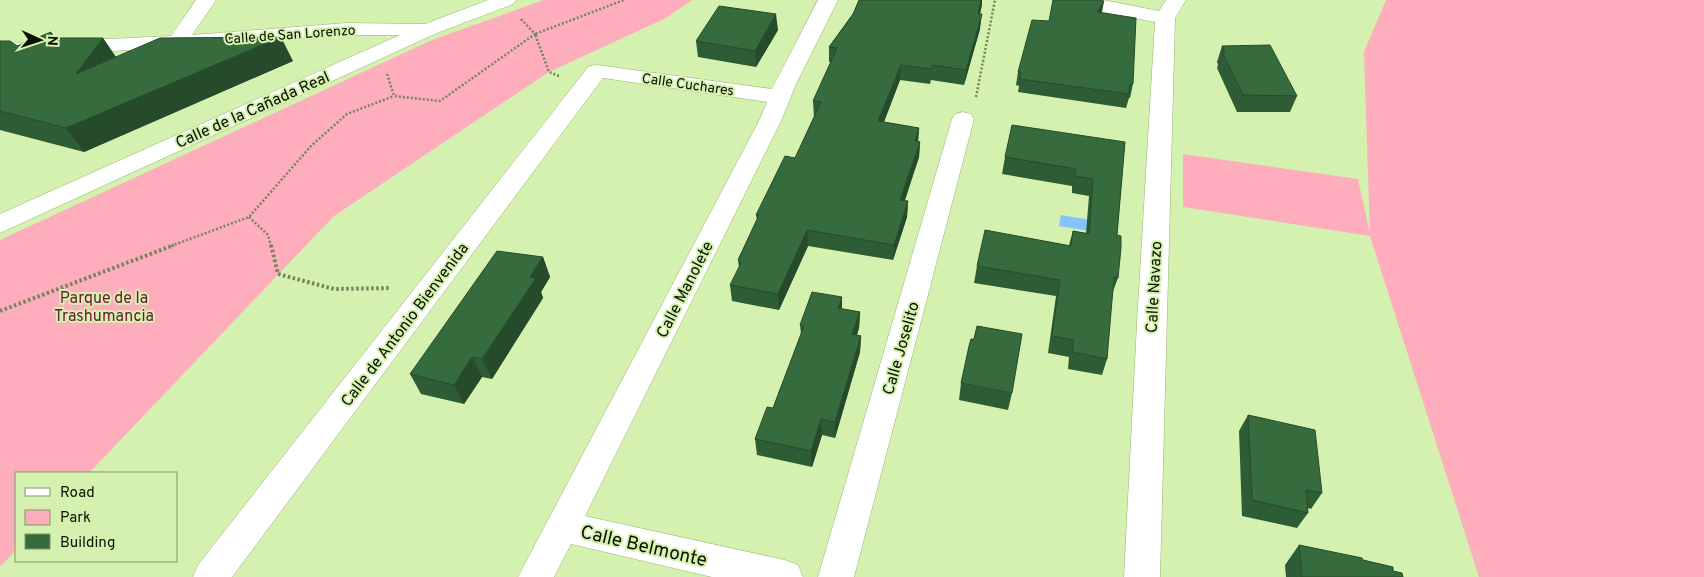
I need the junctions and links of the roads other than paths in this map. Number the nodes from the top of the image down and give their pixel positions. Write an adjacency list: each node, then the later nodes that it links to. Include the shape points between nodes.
1 (206, 0): 7 (street)
2 (505, 0): 6 (street, Calle de la Cañada Real)
3 (828, 0): 10 (street, Calle Manolete)
4 (1072, 0): 5 (street)
5 (1171, 9): 18 (street, Calle Navazo, via 1151,314)
6 (430, 29): 7 (street, Calle de San Lorenzo, via 346,29); 12 (street, Calle de la Cañada Real)
7 (177, 42): 8 (street, Calle de San Lorenzo)
8 (0, 50)
9 (591, 79): 10 (street, Calle Cuchares); 14 (street, Calle de Antonio Bienvenida)
10 (779, 97): 13 (street, Calle Manolete, via 771,119)
11 (964, 119): 17 (street, Calle Joselito)
12 (0, 224)
13 (562, 526): 15 (street, Calle Manolete); 16 (street, Calle Belmonte)
14 (211, 577)
15 (536, 577)
16 (784, 577)
17 (836, 577)
18 (1142, 577)

